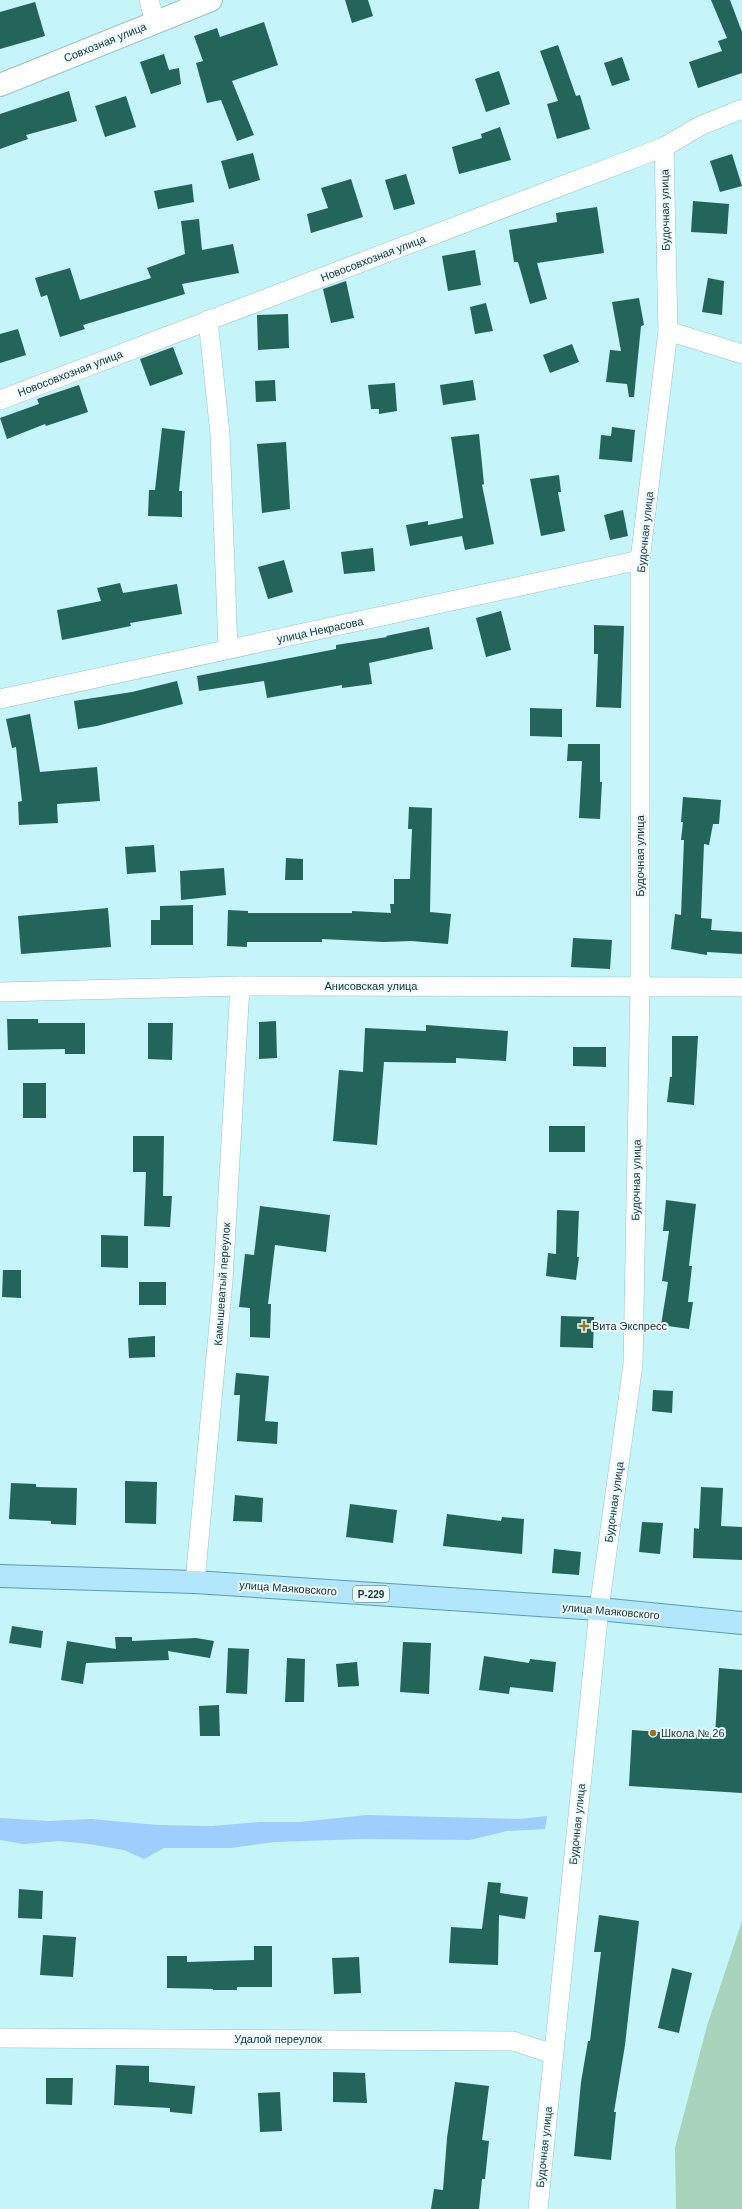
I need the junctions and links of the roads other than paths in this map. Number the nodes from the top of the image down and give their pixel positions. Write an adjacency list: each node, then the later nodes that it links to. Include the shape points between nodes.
1 (149, 0): 3 (street)
2 (211, 0): 3 (street, Совхозная улица)
3 (155, 22): 4 (street, Совхозная улица)
4 (0, 84)
5 (742, 109): 6 (street, Новосовхозная улица, via 700,126)
6 (664, 147): 7 (street, Новосовхозная улица); 8 (street, Будочная улица)
7 (208, 320): 10 (street, Новосовхозная улица); 12 (street, via 220,434)
8 (668, 331): 9 (street); 11 (street, Будочная улица)
9 (742, 354)
10 (0, 400)
11 (640, 560): 12 (street, улица Некрасова); 16 (street, Будочная улица)
12 (228, 649): 13 (street, улица Некрасова)
13 (0, 699)
14 (240, 986): 16 (street, Анисовская улица); 17 (street, Анисовская улица); 19 (street, Камышеватый переулок, via 223,1281)
15 (742, 987): 16 (street, Анисовская улица)
16 (640, 988): 20 (street, Будочная улица, via 633,1364)
17 (0, 992)
18 (0, 1576): 19 (main road, улица Маяковского / Р-229)
19 (195, 1582): 20 (main road, улица Маяковского / Р-229)
20 (599, 1609): 21 (main road, улица Маяковского / Р-229); 23 (street, Будочная улица)
21 (742, 1623)
22 (0, 2038): 23 (street, Удалой переулок, via 513,2041)
23 (553, 2054): 24 (street, Будочная улица)
24 (538, 2209)

